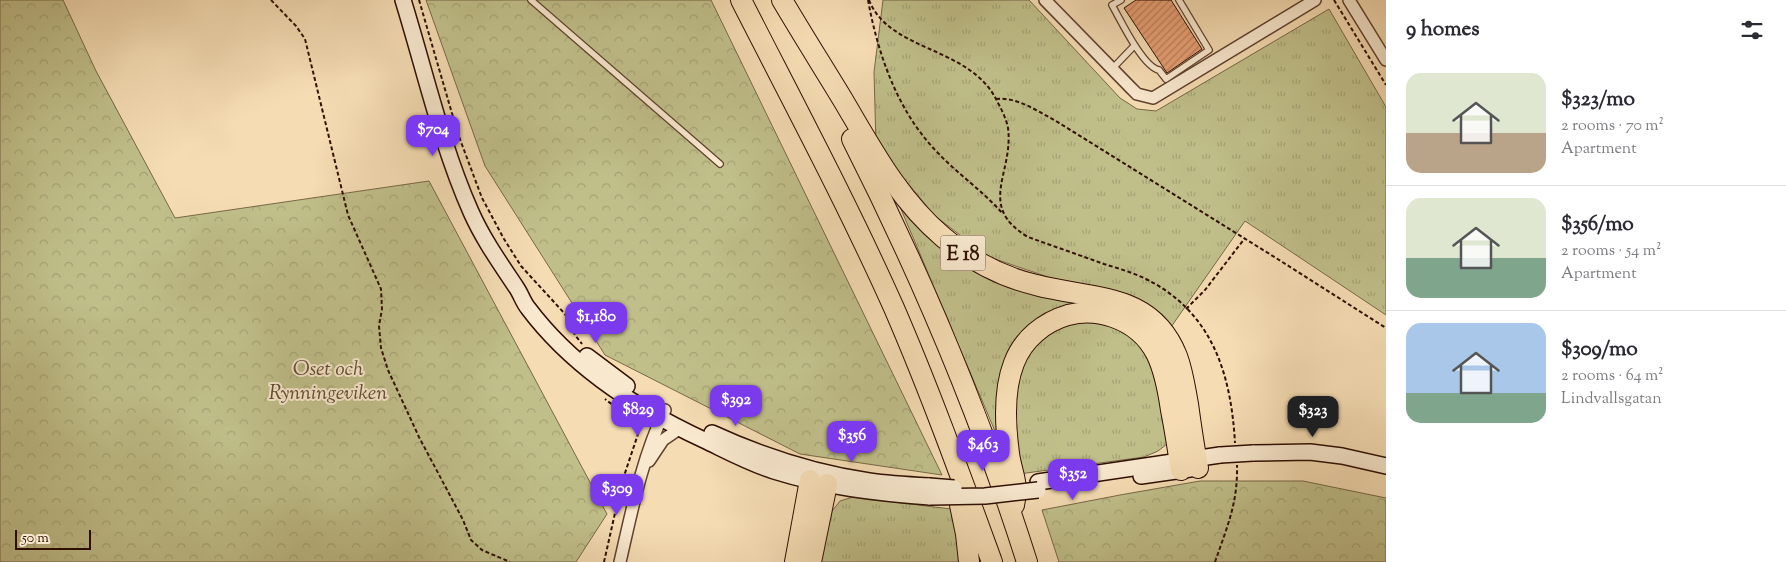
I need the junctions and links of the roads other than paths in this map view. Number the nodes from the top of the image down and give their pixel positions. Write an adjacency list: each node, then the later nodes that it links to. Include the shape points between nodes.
1 (403, 0): 14 (street, via 460,187 486,240)
2 (531, 0): 13 (lane)
3 (741, 0): 21 (highway, via 862,239 931,397)
4 (781, 0): 17 (highway, E 18, via 887,173 915,210 942,237 980,263 1008,276 1038,286 1127,304 1152,320 1162,331 1181,370); 22 (highway, E 18, via 863,160 915,271 963,384)
5 (1045, 0): 12 (street)
6 (1121, 0): 10 (lane, via 1112,6)
7 (1179, 0): 10 (lane, via 1208,50 1166,80 1159,70 1152,69)
8 (1315, 0): 12 (street, via 1153,98 1137,94)
9 (1349, 0): 11 (street)
10 (1134, 46): 12 (lane)
11 (1386, 60)
12 (1112, 68)
13 (720, 164)
14 (518, 289): 15 (street, via 578,349); 15 (street, via 526,306 572,357 636,404)
15 (663, 414): 16 (street); 19 (street); 20 (street)
16 (679, 429): 19 (street, via 663,440); 20 (street, via 774,471)
17 (1188, 464): 18 (street, bridge, via 1310,452); 20 (street, bridge, via 1038,486 930,492 868,481); 22 (highway, E 18, via 1162,365 1146,338 1127,323 1105,314 1089,312 1058,318 1032,335 1014,362 1010,377 1006,431 1016,490)
18 (1386, 466)
19 (640, 475): 23 (street)
20 (820, 477): 24 (highway); 25 (highway)
21 (964, 486): 26 (highway, via 960,504); 27 (highway)
22 (1012, 517): 28 (highway, E 18)
23 (620, 562)
24 (794, 562)
25 (811, 562)
26 (969, 562)
27 (992, 562)
28 (1027, 562)

